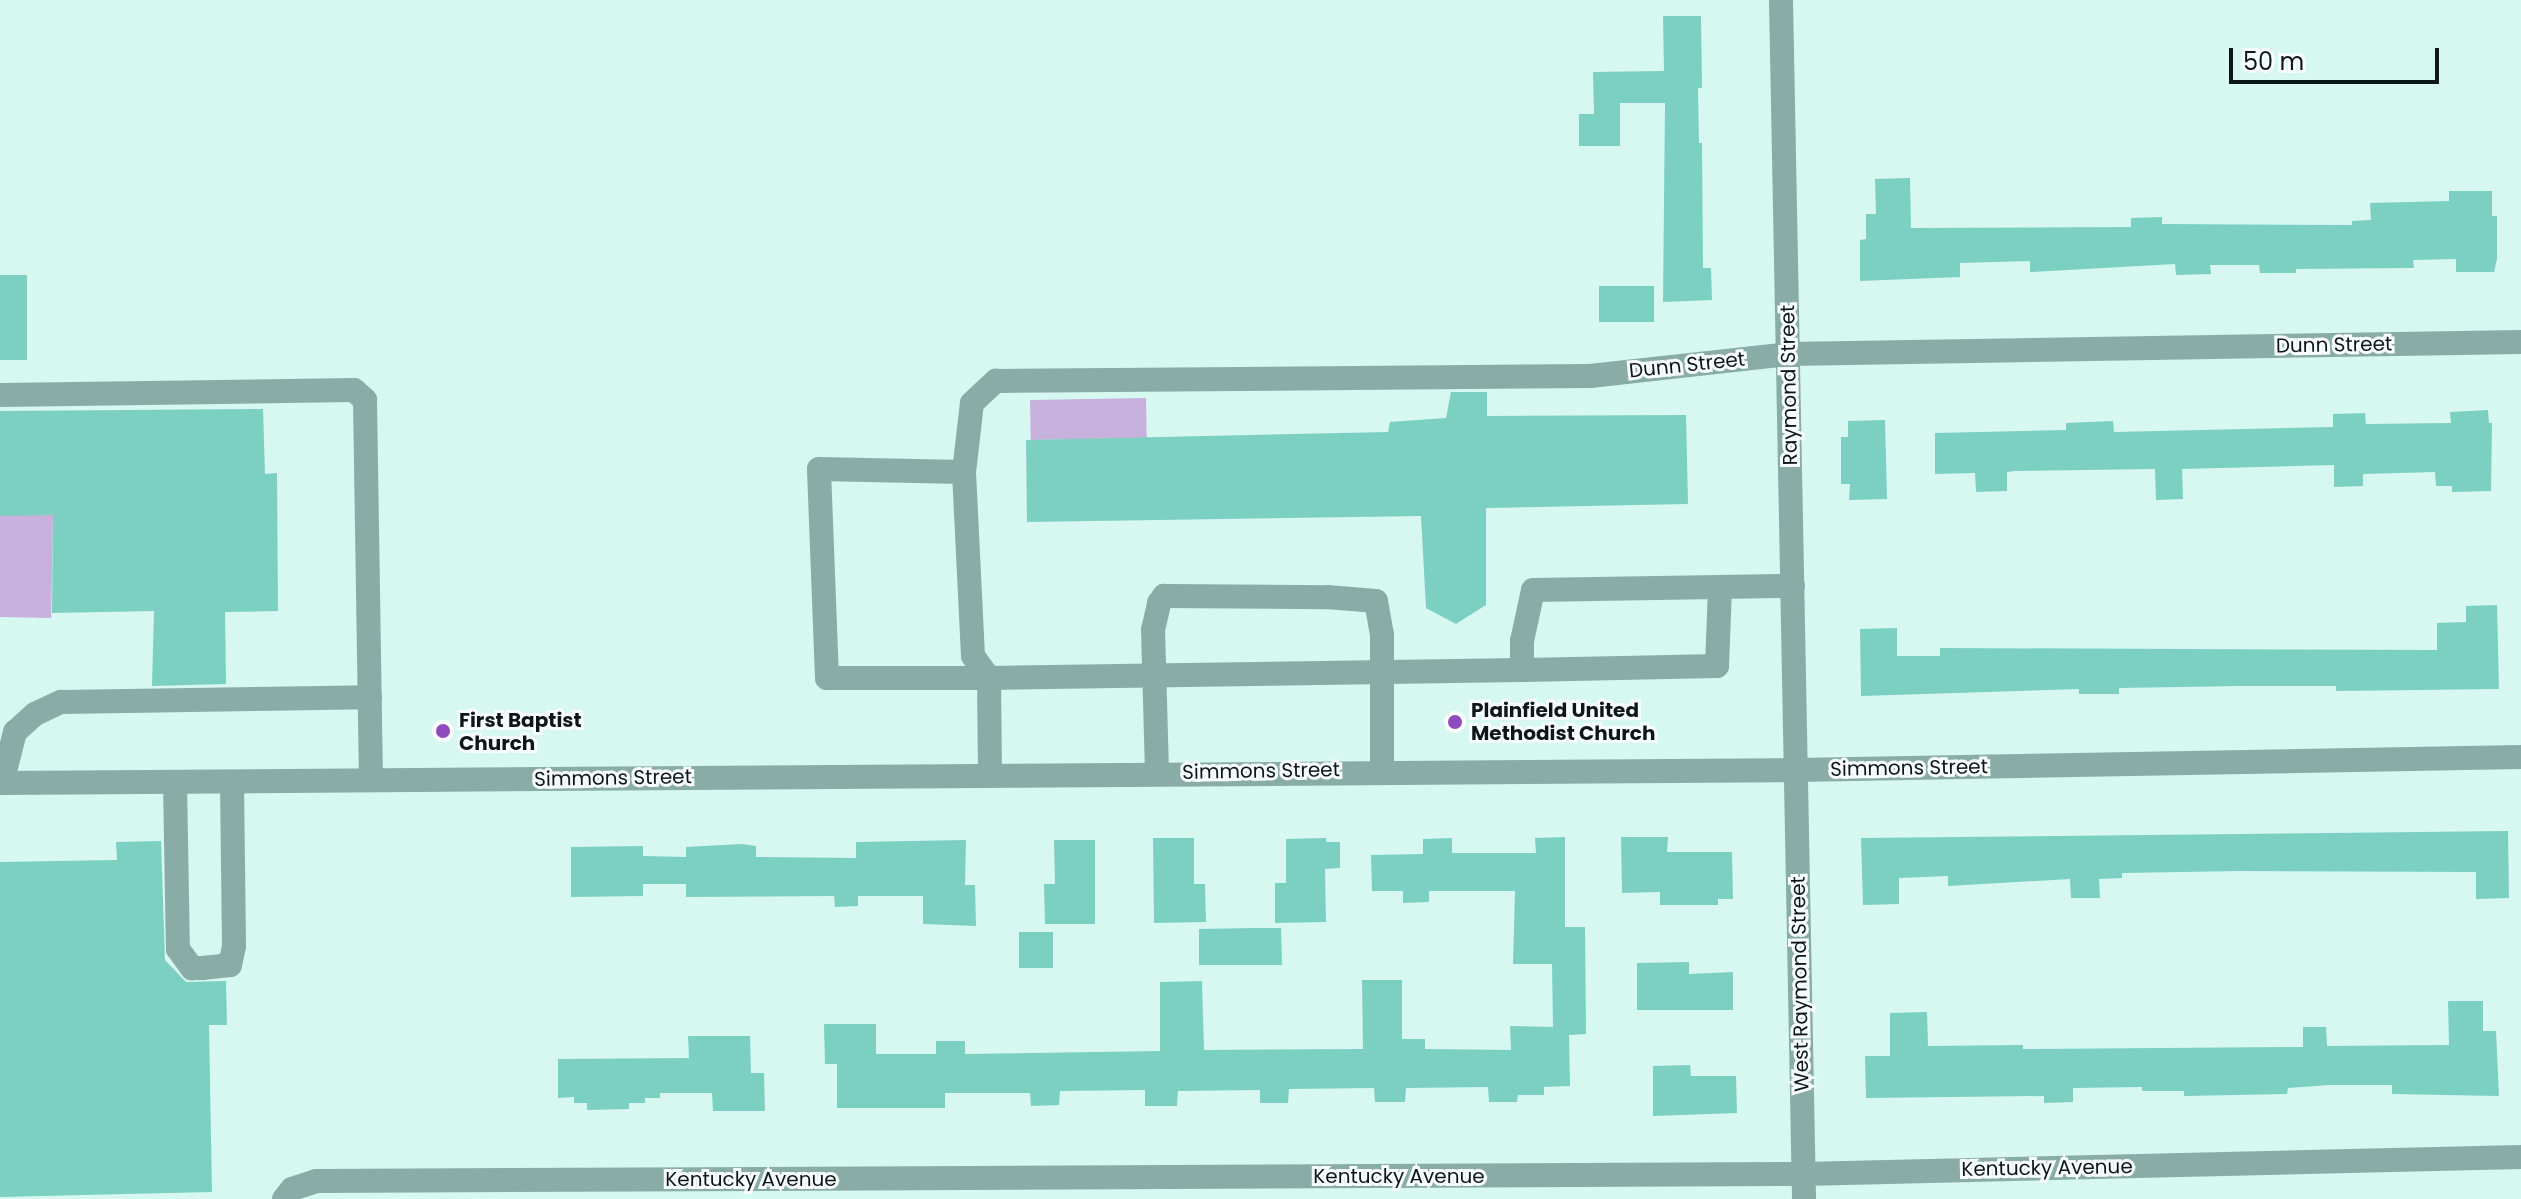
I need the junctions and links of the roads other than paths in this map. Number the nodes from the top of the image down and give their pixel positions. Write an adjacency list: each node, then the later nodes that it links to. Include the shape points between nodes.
1 (1781, 0): 3 (street, Raymond Street)
2 (2521, 342): 3 (street, Dunn Street)
3 (1788, 354): 5 (street, Dunn Street, via 1590,376 996,381 972,403); 6 (street, Raymond Street)
4 (0, 395): 12 (street, via 354,390 365,400)
5 (964, 472): 11 (street, via 973,656); 11 (street, via 819,469 827,678)
6 (1793, 586): 7 (street); 15 (street, Raymond Street)
7 (1720, 587): 9 (street, via 1533,590); 9 (street, via 1717,666)
8 (1382, 669): 9 (street); 10 (street); 10 (street, via 1376,601 1164,596 1153,630); 14 (street)
9 (1522, 670)
10 (1154, 676): 11 (street); 16 (street)
11 (989, 678): 17 (street)
12 (370, 697): 18 (street); 21 (street, via 61,702 35,714 15,732)
13 (2521, 757): 15 (street, Simmons Street)
14 (1382, 770): 15 (street, Simmons Street); 16 (street, Simmons Street)
15 (1797, 770): 23 (street, West Raymond Street)
16 (1157, 772): 17 (street, Simmons Street)
17 (990, 774): 18 (street, Simmons Street)
18 (371, 780): 20 (street, Simmons Street)
19 (175, 782): 20 (street, Simmons Street); 20 (street, via 178,949 192,968 230,965); 21 (street, Simmons Street)
20 (232, 782)
21 (1, 783)
22 (2521, 1157): 23 (street, Kentucky Avenue)
23 (1804, 1174): 24 (street, Kentucky Avenue, via 316,1181 292,1189); 25 (street, West Raymond Street)
24 (284, 1199)
25 (1804, 1199)

